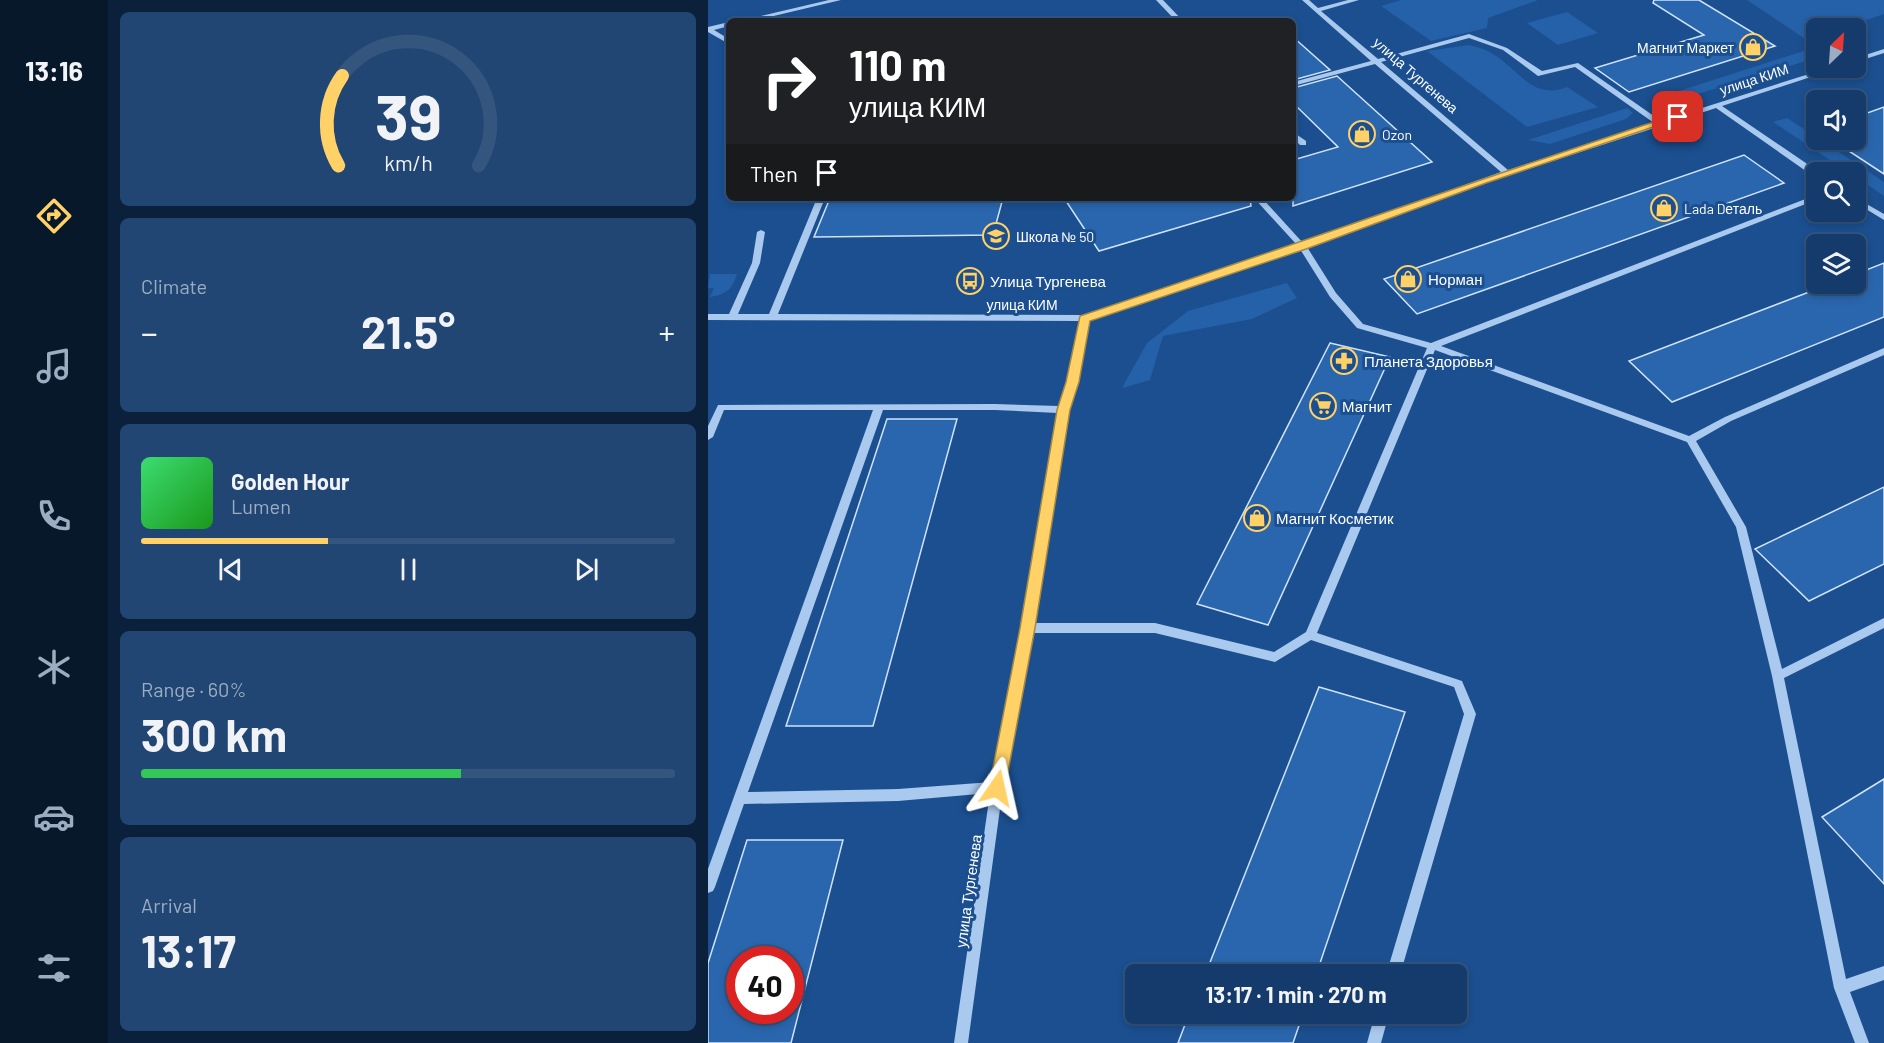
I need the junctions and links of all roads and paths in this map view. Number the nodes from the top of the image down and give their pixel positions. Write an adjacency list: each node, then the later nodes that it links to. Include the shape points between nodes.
1 (838, 0): 6 (street)
2 (1159, 0): 7 (street)
3 (1305, 0): 5 (street, улица Тургенева)
4 (1356, 0): 5 (street)
5 (1317, 10): 13 (street, улица Тургенева)
6 (757, 18)
7 (1177, 18)
8 (726, 25): 9 (street)
9 (708, 29): 10 (street)
10 (726, 40)
11 (1884, 51): 12 (street)
12 (1866, 57)
13 (1376, 61): 15 (street); 17 (street, via 1469,36 1505,49 1541,74 1576,64); 21 (street, улица Тургенева)
14 (1806, 77): 16 (street, улица КИМ)
15 (1296, 83)
16 (1717, 106): 17 (street, улица КИМ); 20 (street)
17 (1659, 123): 21 (street, улица КИМ)
18 (1296, 137): 19 (street)
19 (1302, 143)
20 (1806, 167)
21 (1506, 173): 28 (street, улица КИМ)
22 (820, 201): 31 (street)
23 (1261, 201): 28 (street)
24 (1806, 201): 33 (street)
25 (1866, 206): 26 (street)
26 (1884, 218)
27 (760, 232): 30 (street, via 756,263)
28 (1302, 246): 32 (street, улица КИМ); 33 (street, via 1360,327)
29 (708, 316): 30 (street, улица КИМ)
30 (733, 316): 31 (street, улица КИМ)
31 (772, 316): 32 (street, улица КИМ)
32 (1084, 318): 36 (street, улица Тургенева)
33 (1432, 346): 38 (street); 41 (street)
34 (1884, 351): 38 (street, via 1728,419)
35 (879, 407): 36 (street); 37 (street, via 721,407); 44 (street)
36 (1063, 410): 40 (street, улица Тургенева)
37 (708, 437)
38 (1690, 440): 42 (street, via 1741,527)
39 (1884, 623): 42 (street)
40 (1027, 628): 41 (street, via 1155,628 1275,657); 43 (street, улица Тургенева)
41 (1310, 635): 46 (street, via 1458,684 1470,714)
42 (1778, 676): 48 (street)
43 (997, 788): 44 (street, via 898,795); 50 (street, улица Тургенева)
44 (740, 798): 45 (street)
45 (708, 887)
46 (1396, 964)
47 (1884, 973): 48 (street)
48 (1841, 988): 52 (street)
49 (1379, 1024): 51 (street)
50 (961, 1043)
51 (1374, 1043)
52 (1862, 1043)

